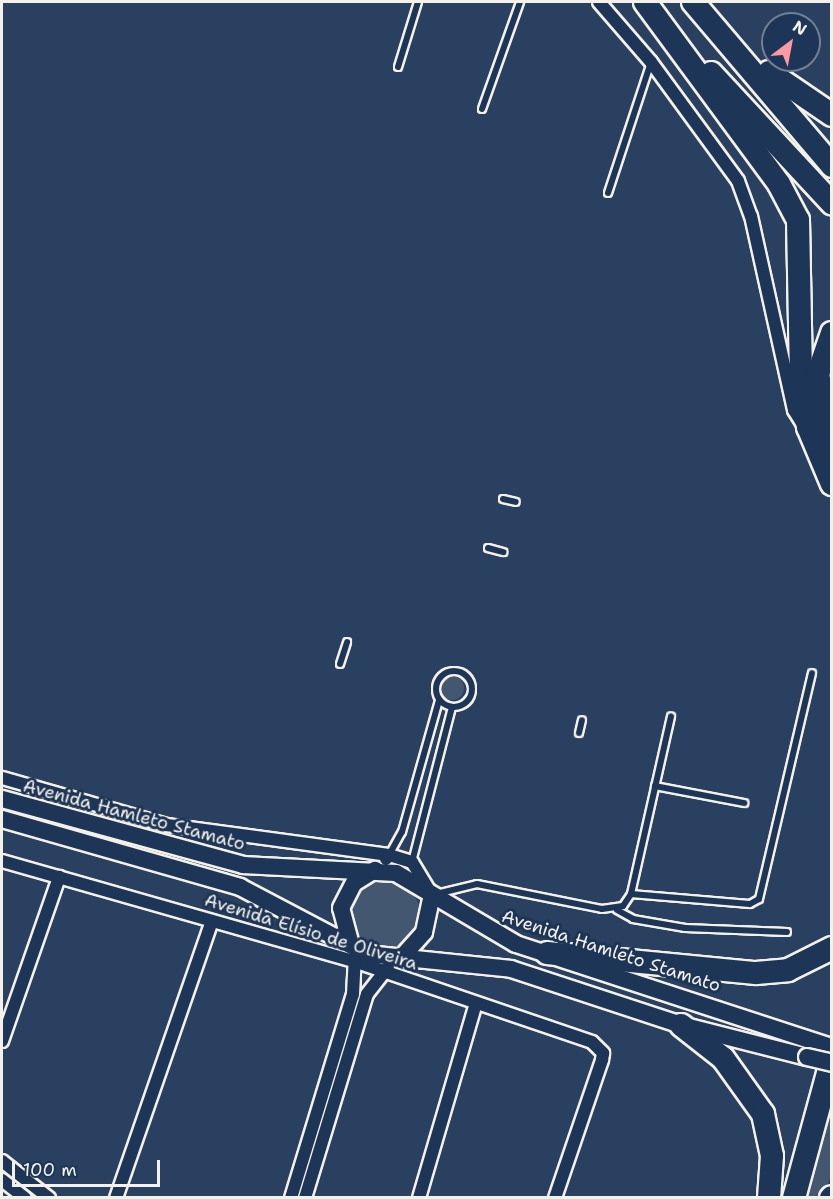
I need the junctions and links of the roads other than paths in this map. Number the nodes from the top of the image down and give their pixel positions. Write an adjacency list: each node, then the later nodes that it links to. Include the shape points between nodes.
1 (418, 2): 7 (lane)
2 (520, 2): 8 (lane)
3 (599, 2): 6 (street)
4 (645, 2): 12 (highway); 14 (highway, via 779,184 798,220 801,380)
5 (694, 2): 9 (highway, via 782,85); 10 (highway)
6 (651, 62): 11 (lane); 14 (street, via 738,181 751,216 794,410)
7 (398, 67)
8 (482, 109)
9 (831, 115)
10 (831, 166)
11 (608, 193)
12 (831, 203)
13 (831, 333): 15 (highway, via 818,374)
14 (808, 427): 16 (highway)
15 (831, 442)
16 (831, 484)
17 (503, 499): 18 (lane)
18 (516, 502)
19 (488, 548): 20 (lane)
20 (503, 552)
21 (347, 642): 22 (lane)
22 (340, 664)
23 (812, 673): 39 (lane, via 759,898 750,904)
24 (439, 700): 25 (lane); 25 (lane, via 436,686 442,675 465,675 472,686 470,698); 34 (lane, via 402,832)
25 (452, 707): 36 (lane)
26 (671, 716): 30 (lane)
27 (582, 720): 28 (lane)
28 (579, 733)
29 (2, 778): 34 (street, via 167,825)
30 (655, 786): 32 (lane); 39 (lane)
31 (2, 799): 37 (main road, Avenida Hamleto Stamato, via 243,866)
32 (744, 804)
33 (2, 819): 44 (main road, Avenida Hamleto Stamato, via 240,887)
34 (389, 855): 36 (street); 37 (street)
35 (2, 861): 38 (street, Avenida Elísio de Oliveira)
36 (412, 862): 40 (street)
37 (375, 870): 40 (main road, Avenida Hamleto Stamato, via 411,879); 44 (main road, via 354,883 341,908 340,921)
38 (59, 877): 42 (street, Avenida Elísio de Oliveira); 53 (street)
39 (631, 894): 41 (lane)
40 (432, 895): 41 (lane, via 477,884 506,886); 46 (main road, Avenida Hamleto Stamato, via 484,930); 47 (main road, via 424,932)
41 (616, 910): 43 (lane, via 633,919 685,928)
42 (212, 921): 48 (street, Avenida Elísio de Oliveira); 65 (street)
43 (787, 932)
44 (352, 945): 47 (main road, Avenida Hamleto Stamato); 48 (street)
45 (831, 948): 46 (highway, via 788,970 756,973)
46 (547, 954): 50 (main road, Avenida Hamleto Stamato)
47 (400, 959): 49 (street); 52 (main road, Avenida Hamleto Stamato, via 477,962 511,969)
48 (357, 962): 49 (street, Avenida Elísio de Oliveira); 58 (street)
49 (382, 971): 51 (street, Avenida Elísio de Oliveira); 59 (street, via 367,994)
50 (689, 997): 52 (main road); 55 (main road, Avenida Hamleto Stamato)
51 (476, 1003): 68 (street); 69 (street, Avenida Elísio de Oliveira, via 592,1042 603,1053)
52 (681, 1024): 55 (main road, Avenida Hamleto Stamato); 70 (highway, via 731,1066 763,1114 772,1156)
53 (2, 1041)
54 (831, 1047): 55 (main road, Avenida Hamleto Stamato)
55 (809, 1049): 57 (main road, Avenida Hamleto Stamato, bridge)
56 (831, 1058): 71 (highway)
57 (831, 1063)
58 (327, 1080): 59 (street); 66 (street)
59 (340, 1083): 67 (street)
60 (2, 1161): 61 (street)
61 (14, 1170): 62 (street); 64 (street)
62 (6, 1188): 63 (street)
63 (25, 1197)
64 (49, 1197)
65 (116, 1197)
66 (291, 1197)
67 (305, 1197)
68 (419, 1197)
69 (555, 1197)
70 (769, 1197)
71 (794, 1197)

